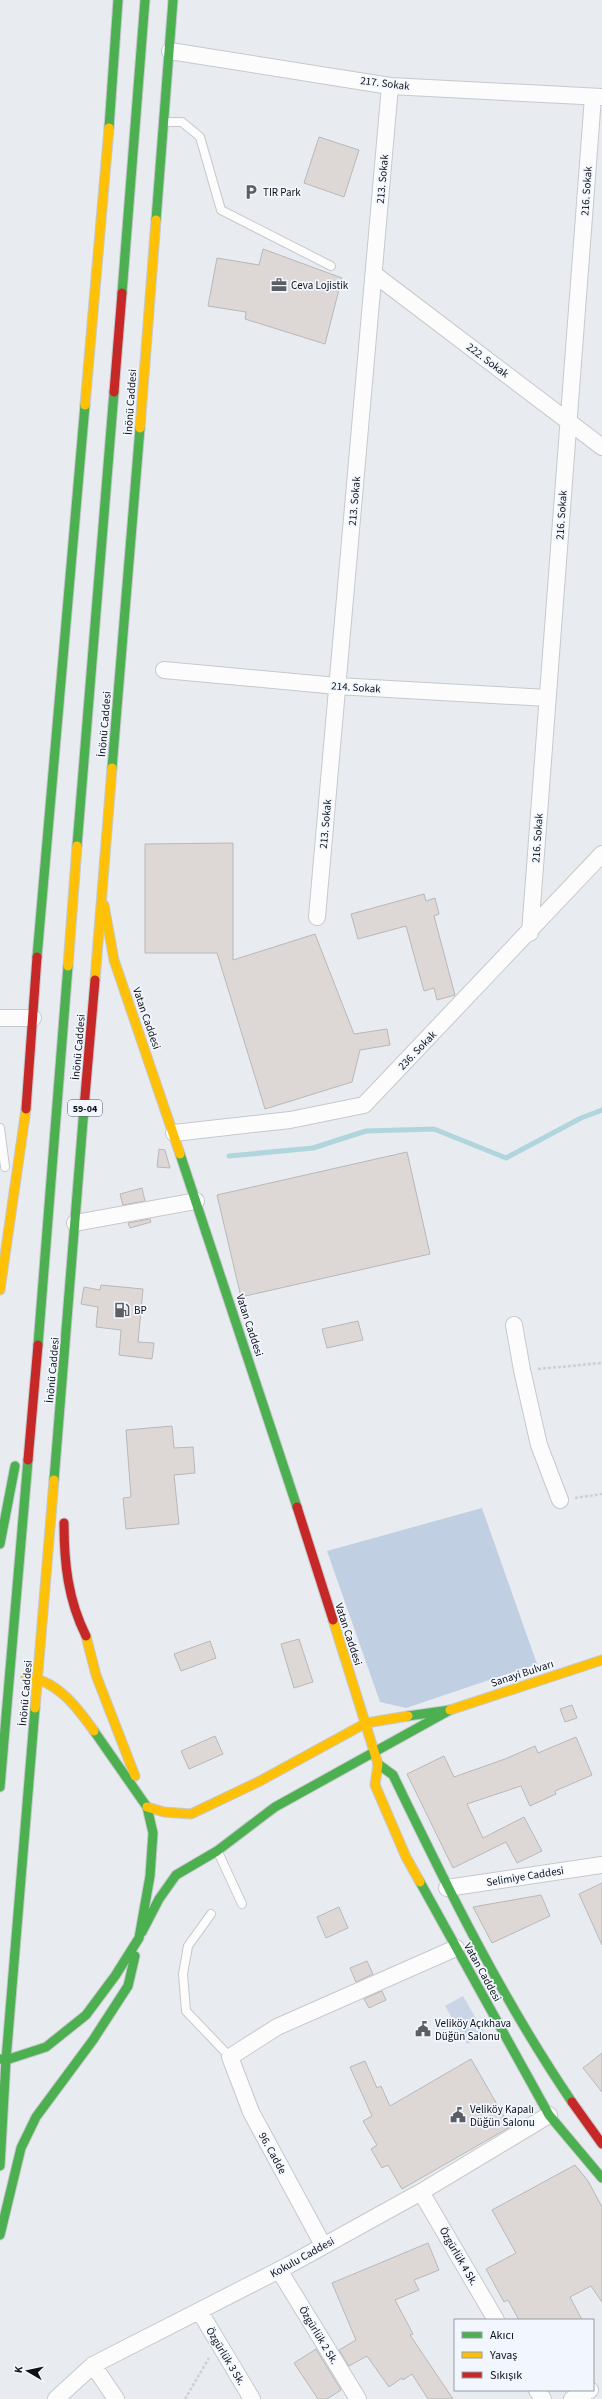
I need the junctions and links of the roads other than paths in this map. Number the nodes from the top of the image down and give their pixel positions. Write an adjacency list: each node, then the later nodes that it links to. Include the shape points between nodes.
1 (118, 0): 21 (main road)
2 (145, 0): 30 (main road, 59-04)
3 (173, 0): 5 (main road, 59-04)
4 (178, 0): 5 (main road)
5 (170, 51): 6 (street, 217. Sokak); 8 (main road, İnönü Caddesi / 59-04)
6 (390, 86): 7 (street, 217. Sokak); 10 (street, 213. Sokak)
7 (598, 97): 11 (street, 216. Sokak)
8 (164, 122): 9 (lane, via 182,122 200,137 221,210); 17 (main road, İnönü Caddesi / 59-04)
9 (331, 266)
10 (374, 274): 11 (street, 222. Sokak); 14 (street, 213. Sokak)
11 (568, 421): 12 (street, 222. Sokak); 15 (street, 216. Sokak)
12 (602, 446)
13 (164, 670): 14 (street, 214. Sokak)
14 (337, 686): 15 (street, 214. Sokak); 18 (street, 213. Sokak)
15 (548, 698): 19 (street, 216. Sokak)
16 (602, 854): 19 (street, 236. Sokak)
17 (102, 894): 23 (main road, Vatan Caddesi, via 114,960); 27 (main road, İnönü Caddesi / 59-04)
18 (317, 917)
19 (530, 932): 23 (street, 236. Sokak, via 364,1106 290,1120)
20 (0, 1018): 21 (street)
21 (33, 1018): 24 (main road, via 25,1127)
22 (0, 1128): 25 (lane)
23 (174, 1133): 26 (main road, Vatan Caddesi)
24 (18, 1165): 25 (lane); 28 (main road)
25 (2, 1167)
26 (196, 1201): 27 (street); 43 (main road, Vatan Caddesi)
27 (75, 1223): 31 (main road, İnönü Caddesi / 59-04)
28 (0, 1290)
29 (514, 1324): 35 (street, via 539,1445)
30 (37, 1353): 32 (main road); 40 (main road, 59-04)
31 (65, 1356): 34 (main road); 41 (main road, İnönü Caddesi / 59-04)
32 (20, 1443)
33 (17, 1458): 37 (main road)
34 (64, 1474)
35 (560, 1500)
36 (64, 1513): 47 (main road, via 64,1560 69,1591 77,1618 89,1642 96,1675)
37 (0, 1544)
38 (602, 1660): 42 (main road, Sanayi Bulvarı)
39 (0, 1678): 40 (main road)
40 (10, 1678): 41 (main road); 46 (main road, 59-04)
41 (38, 1678): 47 (main road, via 73,1701); 56 (main road, İnönü Caddesi / 59-04)
42 (450, 1710): 43 (main road); 44 (main road)
43 (366, 1723): 44 (main road, Vatan Caddesi); 47 (main road, via 260,1781 191,1814 164,1812)
44 (374, 1752): 45 (main road, Vatan Caddesi); 48 (main road, via 275,1807)
45 (378, 1764): 50 (main road, Vatan Caddesi, via 393,1774); 54 (main road, Vatan Caddesi, via 374,1785 406,1857)
46 (0, 1787)
47 (147, 1807): 53 (main road, via 153,1833 150,1876)
48 (217, 1851): 51 (lane); 53 (main road, via 176,1876 159,1899)
49 (602, 1865): 50 (street, Selimiye Caddesi)
50 (447, 1888): 58 (main road, Vatan Caddesi, via 567,2096)
51 (242, 1904)
52 (211, 1914): 55 (lane, via 188,1946 183,1974 186,2011)
53 (140, 1938): 56 (main road, via 86,2015 46,2047); 62 (main road, via 128,1986 93,2040 36,2117 21,2148)
54 (456, 1948): 55 (street, via 277,2027); 57 (main road, Vatan Caddesi)
55 (230, 2057): 63 (street, 96. Cadde, via 251,2112)
56 (3, 2059): 59 (main road, İnönü Caddesi / 59-04)
57 (549, 2115): 60 (main road, Vatan Caddesi); 61 (street, Kokulu Caddesi)
58 (602, 2144)
59 (0, 2166)
60 (602, 2178)
61 (421, 2192): 63 (street, Kokulu Caddesi); 66 (street, Özgürlük 4 Sk.)
62 (0, 2235)
63 (323, 2245): 64 (street, Kokulu Caddesi)
64 (279, 2270): 65 (street, Kokulu Caddesi); 72 (street, Özgürlük 2 Sk.)
65 (200, 2312): 67 (street, Kokulu Caddesi); 71 (street, Özgürlük 3 Sk.)
66 (495, 2319)
67 (93, 2365): 69 (street, Kokulu Caddesi); 70 (street)
68 (588, 2391): 73 (street)
69 (56, 2399)
70 (116, 2399)
71 (252, 2399)
72 (358, 2399)
73 (572, 2399)

